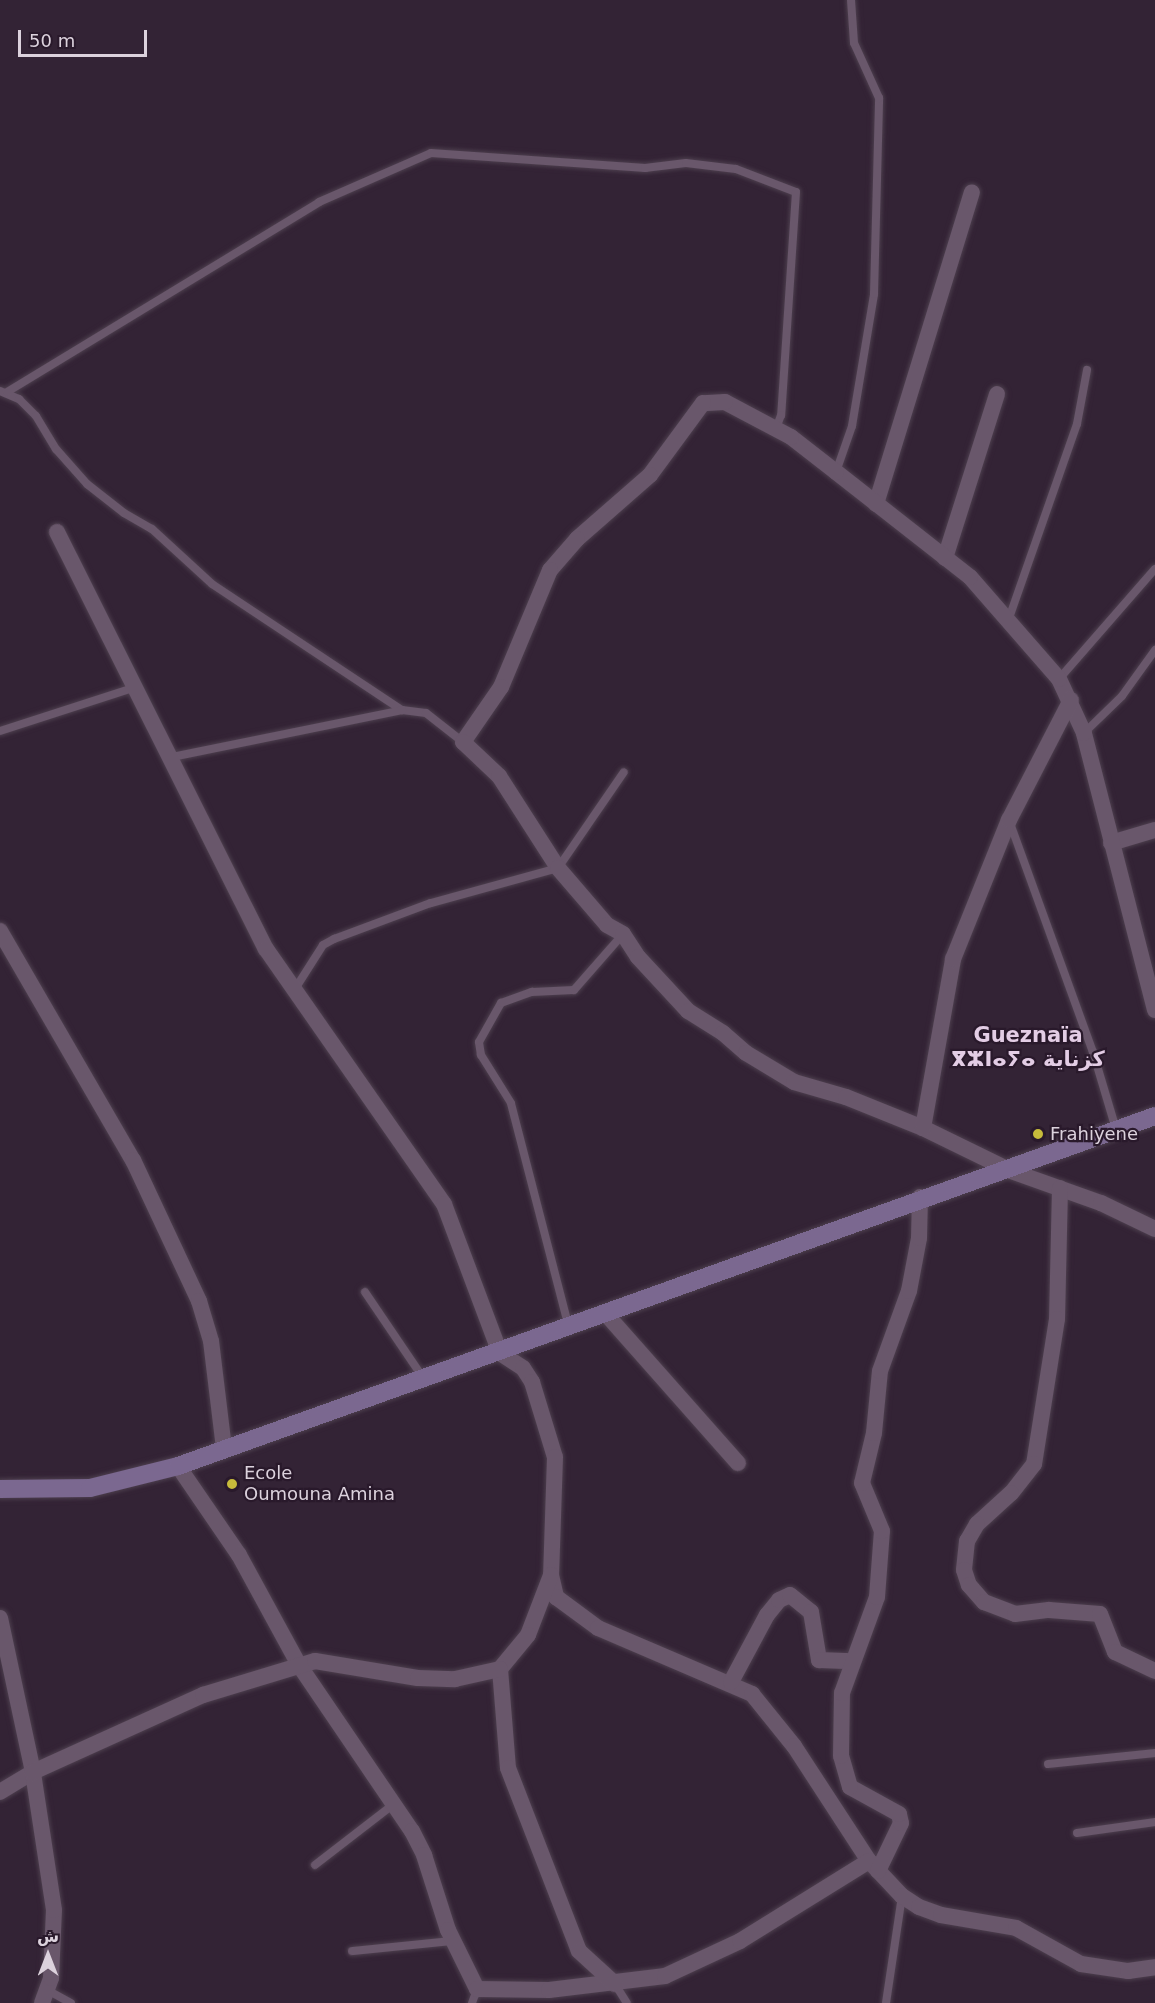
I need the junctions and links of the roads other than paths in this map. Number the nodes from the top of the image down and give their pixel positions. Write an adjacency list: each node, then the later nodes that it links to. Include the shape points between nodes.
1 (851, 0): 7 (lane, via 854,43 879,98 874,294 852,426)
2 (972, 192): 8 (street)
3 (1087, 370): 12 (lane, via 1077,424)
4 (3, 391): 6 (lane, via 319,202 430,153 645,168 686,163 736,169 796,192 782,415); 17 (lane, via 36,416 56,449 87,484 152,529 212,584)
5 (997, 394): 10 (street)
6 (776, 429): 7 (street); 20 (street, via 725,402 703,403 650,475 577,538 550,570 501,687)
7 (836, 472): 8 (street)
8 (876, 504): 10 (street)
9 (57, 532): 15 (street)
10 (945, 558): 12 (street, via 970,577)
11 (1155, 569): 14 (lane)
12 (1008, 621): 14 (street)
13 (1155, 650): 19 (lane, via 1122,696)
14 (1059, 679): 16 (street)
15 (136, 687): 18 (lane); 21 (street)
16 (1071, 700): 19 (street); 23 (street)
17 (402, 710): 20 (lane, via 426,713); 21 (lane)
18 (0, 731)
19 (1084, 733): 25 (street)
20 (463, 742): 26 (street, via 499,776)
21 (172, 757): 29 (street, via 266,949)
22 (624, 772): 26 (lane)
23 (1009, 820): 32 (street, via 953,959); 33 (lane, via 1093,1052)
24 (1155, 830): 25 (street)
25 (1110, 843): 30 (street)
26 (558, 868): 28 (street, via 607,925); 29 (lane, via 431,903 334,939 322,945)
27 (0, 931): 43 (street, via 133,1160 199,1301 211,1341)
28 (623, 934): 32 (street, via 638,957 688,1011 746,1053 794,1082 846,1097); 40 (lane, via 574,990 532,992 501,1003 479,1042 481,1055 511,1103)
29 (294, 990): 41 (street, via 444,1204)
30 (1155, 1010)
31 (1155, 1116): 33 (street)
32 (923, 1128): 34 (street)
33 (1116, 1129): 34 (street)
34 (1011, 1171): 35 (street); 36 (street)
35 (1060, 1188): 37 (street); 52 (street, via 1056,1319 1034,1464 1011,1493 977,1524 967,1541 964,1570 969,1585 984,1602 1015,1614 1049,1610 1100,1614 1115,1652)
36 (920, 1197): 39 (street); 49 (street, via 919,1238 909,1292 880,1371 874,1433 862,1484 882,1531 883,1552 877,1597)
37 (1155, 1228)
38 (365, 1292): 42 (lane)
39 (606, 1314): 40 (street); 44 (street)
40 (568, 1324): 41 (street)
41 (500, 1353): 42 (street); 47 (street, via 523,1368 531,1382 555,1457)
42 (424, 1380): 43 (street)
43 (224, 1449): 45 (street)
44 (738, 1463)
45 (178, 1466): 46 (street, via 90,1488); 50 (street, via 239,1555)
46 (0, 1489)
47 (551, 1575): 51 (street, via 528,1635); 53 (street, via 556,1597 598,1628 662,1659)
48 (0, 1618): 56 (street)
49 (852, 1661): 53 (street, via 819,1660 811,1612 790,1595 779,1600 767,1615); 62 (street, via 842,1694 841,1756 850,1787 899,1814 901,1823)
50 (299, 1665): 51 (street, via 327,1661 377,1673 455,1679); 56 (street, via 203,1695); 58 (street)
51 (500, 1669): 67 (street, via 508,1768 579,1951)
52 (1155, 1671)
53 (731, 1682): 62 (street, via 752,1694 773,1716)
54 (1155, 1753): 55 (lane)
55 (1048, 1764)
56 (33, 1772): 57 (street); 69 (street, via 54,1910)
57 (0, 1792)
58 (394, 1804): 61 (lane); 64 (street, via 424,1855)
59 (1155, 1822): 60 (lane)
60 (1077, 1833)
61 (315, 1865)
62 (873, 1866): 63 (street); 67 (street, via 710,1958 665,1976)
63 (902, 1896): 66 (street, via 941,1915 1016,1928 1081,1964 1128,1971); 72 (lane)
64 (453, 1941): 65 (lane); 68 (street)
65 (352, 1951)
66 (1155, 1967)
67 (615, 1984): 68 (street); 71 (lane)
68 (474, 1996)
69 (45, 1997): 70 (lane)
70 (71, 2003)
71 (627, 2003)
72 (886, 2003)

